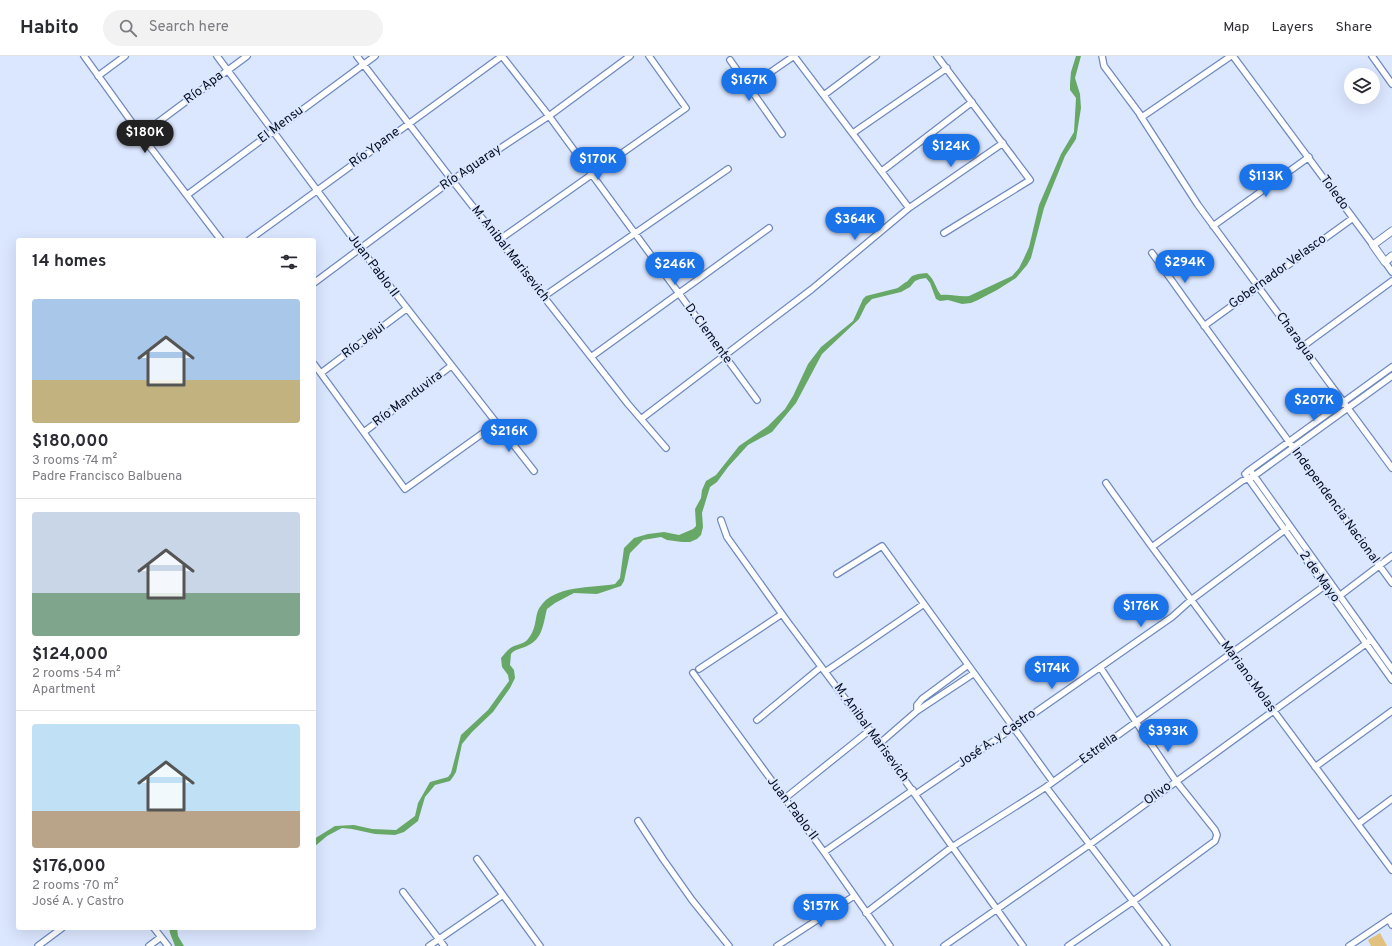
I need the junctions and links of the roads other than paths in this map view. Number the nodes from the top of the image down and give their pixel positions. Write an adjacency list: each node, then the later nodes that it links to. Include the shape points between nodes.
1 (84, 56): 20 (street)
2 (125, 56): 20 (street)
3 (217, 56): 19 (street, Juan Pablo II)
4 (247, 56): 19 (street, Río Apa)
5 (357, 56): 17 (street, M. Anibal Marisevich)
6 (375, 56): 17 (street, El Mensu)
7 (502, 56): 26 (street, D. Clemente); 27 (street, Río Ypane)
8 (630, 56): 26 (street, Río Aguaray)
9 (649, 56): 36 (street, via 686,108)
10 (794, 56): 22 (street); 23 (street)
11 (876, 56): 23 (street)
12 (937, 56): 18 (street)
13 (1102, 56): 25 (street, Charagua, via 1104,66)
14 (1232, 56): 25 (street, via 1142,117); 33 (street, Toledo)
15 (1372, 56): 21 (street)
16 (730, 60): 22 (street)
17 (363, 64): 27 (street, M. Anibal Marisevich); 28 (street, El Mensu)
18 (947, 68): 24 (street); 30 (street)
19 (228, 70): 28 (street, Juan Pablo II); 31 (street, Río Apa)
20 (98, 76): 31 (street)
21 (1392, 84)
22 (749, 87): 29 (street)
23 (824, 95): 30 (street)
24 (972, 102): 32 (street); 35 (street)
25 (1140, 115): 42 (street, Charagua)
26 (549, 116): 36 (street, D. Clemente); 37 (street, Río Aguaray)
27 (408, 123): 37 (street, M. Anibal Marisevich); 38 (street, Río Ypane)
28 (273, 131): 38 (street, Juan Pablo II); 39 (street, El Mensu)
29 (782, 134)
30 (853, 134): 35 (street)
31 (141, 135): 39 (street)
32 (1003, 143): 40 (street); 46 (street, via 1030,180)
33 (1308, 157): 41 (street, Toledo); 42 (street)
34 (728, 169): 45 (street)
35 (882, 171): 40 (street)
36 (592, 174): 45 (street, D. Clemente); 49 (street)
37 (452, 180): 49 (street, M. Anibal Marisevich); 51 (street, Río Aguaray)
38 (316, 190): 48 (street, Río Ypane); 51 (street, Juan Pablo II)
39 (187, 196): 47 (street)
40 (909, 208): 64 (street, via 812,289)
41 (1353, 218): 50 (street, Toledo); 58 (street, Gobernador Velasco)
42 (1213, 226): 58 (street, Charagua)
43 (769, 228): 59 (street)
44 (1392, 232): 50 (main road)
45 (635, 233): 59 (street, D. Clemente); 60 (street)
46 (944, 233)
47 (219, 238)
48 (252, 238)
49 (499, 240): 60 (street, M. Anibal Marisevich)
50 (1373, 245): 54 (main road, Toledo)
51 (360, 248): 56 (street, Río Aguaray); 61 (street, Juan Pablo II)
52 (1152, 253): 62 (street, Independencia Nacional)
53 (1392, 256): 54 (main road)
54 (1385, 262): 55 (street, Toledo)
55 (1392, 272)
56 (316, 281)
57 (1392, 281): 63 (street)
58 (1258, 286): 62 (street, Gobernador Velasco); 63 (street, Charagua)
59 (679, 294): 64 (street, D. Clemente); 65 (street)
60 (544, 297): 65 (street, M. Anibal Marisevich)
61 (406, 309): 66 (street, Juan Pablo II); 69 (street, Río Jejui)
62 (1204, 326): 77 (street, Independencia Nacional)
63 (1302, 347): 72 (street, Charagua)
64 (724, 356): 71 (street, D. Clemente); 74 (street)
65 (591, 357): 74 (street, M. Anibal Marisevich)
66 (451, 366): 75 (street, Juan Pablo II); 76 (street, Río Manduvira)
67 (316, 367): 69 (street)
68 (1392, 367): 72 (street)
69 (321, 373): 76 (street)
70 (1392, 376): 73 (street)
71 (757, 400)
72 (1343, 403): 73 (street, Charagua); 77 (street)
73 (1347, 408): 79 (street); 80 (street, Charagua)
74 (641, 419): 78 (street, M. Anibal Marisevich)
75 (497, 423): 76 (street, via 405,489); 81 (street, Juan Pablo II)
76 (364, 432)
77 (1289, 442): 79 (street, Independencia Nacional); 82 (street)
78 (666, 448)
79 (1293, 448): 82 (street); 88 (street, Independencia Nacional)
80 (1391, 465)
81 (534, 471)
82 (1249, 475): 85 (street, 2 de Mayo); 86 (street)
83 (1106, 483): 86 (street, Mariano Molas)
84 (721, 520): 95 (street, M. Anibal Marisevich, via 727,537)
85 (1287, 528): 91 (street, 2 de Mayo); 93 (street, José A. y Castro)
86 (1152, 547): 93 (street, Mariano Molas)
87 (1392, 556): 88 (street)
88 (1379, 566): 90 (street, Independencia Nacional); 92 (street)
89 (837, 574): 94 (street, via 882,546)
90 (1392, 583)
91 (1327, 584): 92 (street, 2 de Mayo); 97 (street, Estrella)
92 (1337, 597): 96 (street, 2 de Mayo)
93 (1191, 600): 97 (street, Mariano Molas); 100 (street, José A. y Castro, via 1167,620)
94 (924, 604): 98 (street); 103 (street)
95 (782, 614): 99 (street, M. Anibal Marisevich); 101 (street)
96 (1368, 641): 102 (street, 2 de Mayo); 106 (street, 2 de Mayo); 108 (street, Olivo)
97 (1231, 652): 108 (street, Mariano Molas); 111 (street, Estrella)
98 (968, 665): 105 (street); 107 (street, via 922,699)
99 (821, 666): 103 (street, M. Anibal Marisevich); 110 (street)
100 (1100, 666): 111 (street); 112 (street, José A. y Castro)
101 (699, 669)
102 (1392, 669)
103 (825, 672): 113 (street, M. Anibal Marisevich)
104 (693, 673): 120 (street, Juan Pablo II)
105 (973, 674): 107 (street); 112 (street)
106 (1392, 680)
107 (917, 711): 114 (street)
108 (1273, 711): 115 (street, Mariano Molas); 116 (street, Olivo)
109 (1392, 711): 115 (street)
110 (758, 720)
111 (1136, 722): 116 (street); 117 (street, Estrella)
112 (1014, 728): 117 (street); 119 (street, José A. y Castro)
113 (870, 730): 114 (street, M. Anibal Marisevich); 120 (street)
114 (880, 744): 119 (street, M. Anibal Marisevich)
115 (1314, 767): 123 (street, Mariano Molas)
116 (1176, 781): 124 (street, Olivo); 132 (street, via 1217,836 1215,841)
117 (1053, 782): 118 (street, Estrella)
118 (1046, 787): 124 (street); 125 (street, Estrella)
119 (914, 792): 125 (street, M. Anibal Marisevich); 126 (street, José A. y Castro)
120 (784, 798): 126 (street, Juan Pablo II)
121 (1392, 798): 123 (street)
122 (638, 822): 147 (street, via 692,900)
123 (1358, 824): 128 (street, Mariano Molas)
124 (1089, 845): 132 (street); 133 (street, Olivo)
125 (952, 848): 133 (street, M. Anibal Marisevich); 134 (street, Estrella)
126 (824, 852): 131 (street, Juan Pablo II)
127 (477, 859): 130 (street)
128 (1392, 870)
129 (403, 892): 140 (street)
130 (503, 895): 140 (street); 146 (street)
131 (854, 896): 134 (street, Juan Pablo II); 148 (street)
132 (1132, 902): 152 (street); 153 (street)
133 (996, 909): 150 (street, Olivo); 151 (street, M. Anibal Marisevich)
134 (866, 913): 149 (street, Juan Pablo II)
135 (1390, 918): 136 (street); 154 (street)
136 (1392, 925)
137 (59, 930): 141 (street)
138 (156, 930): 139 (street)
139 (161, 937): 142 (street); 143 (street)
140 (439, 939): 144 (street); 145 (street)
141 (38, 946)
142 (149, 946)
143 (168, 946)
144 (429, 946)
145 (444, 946)
146 (540, 946)
147 (729, 946)
148 (777, 946)
149 (890, 946)
150 (944, 946)
151 (1022, 946)
152 (1068, 946)
153 (1167, 946)
154 (1349, 946)

